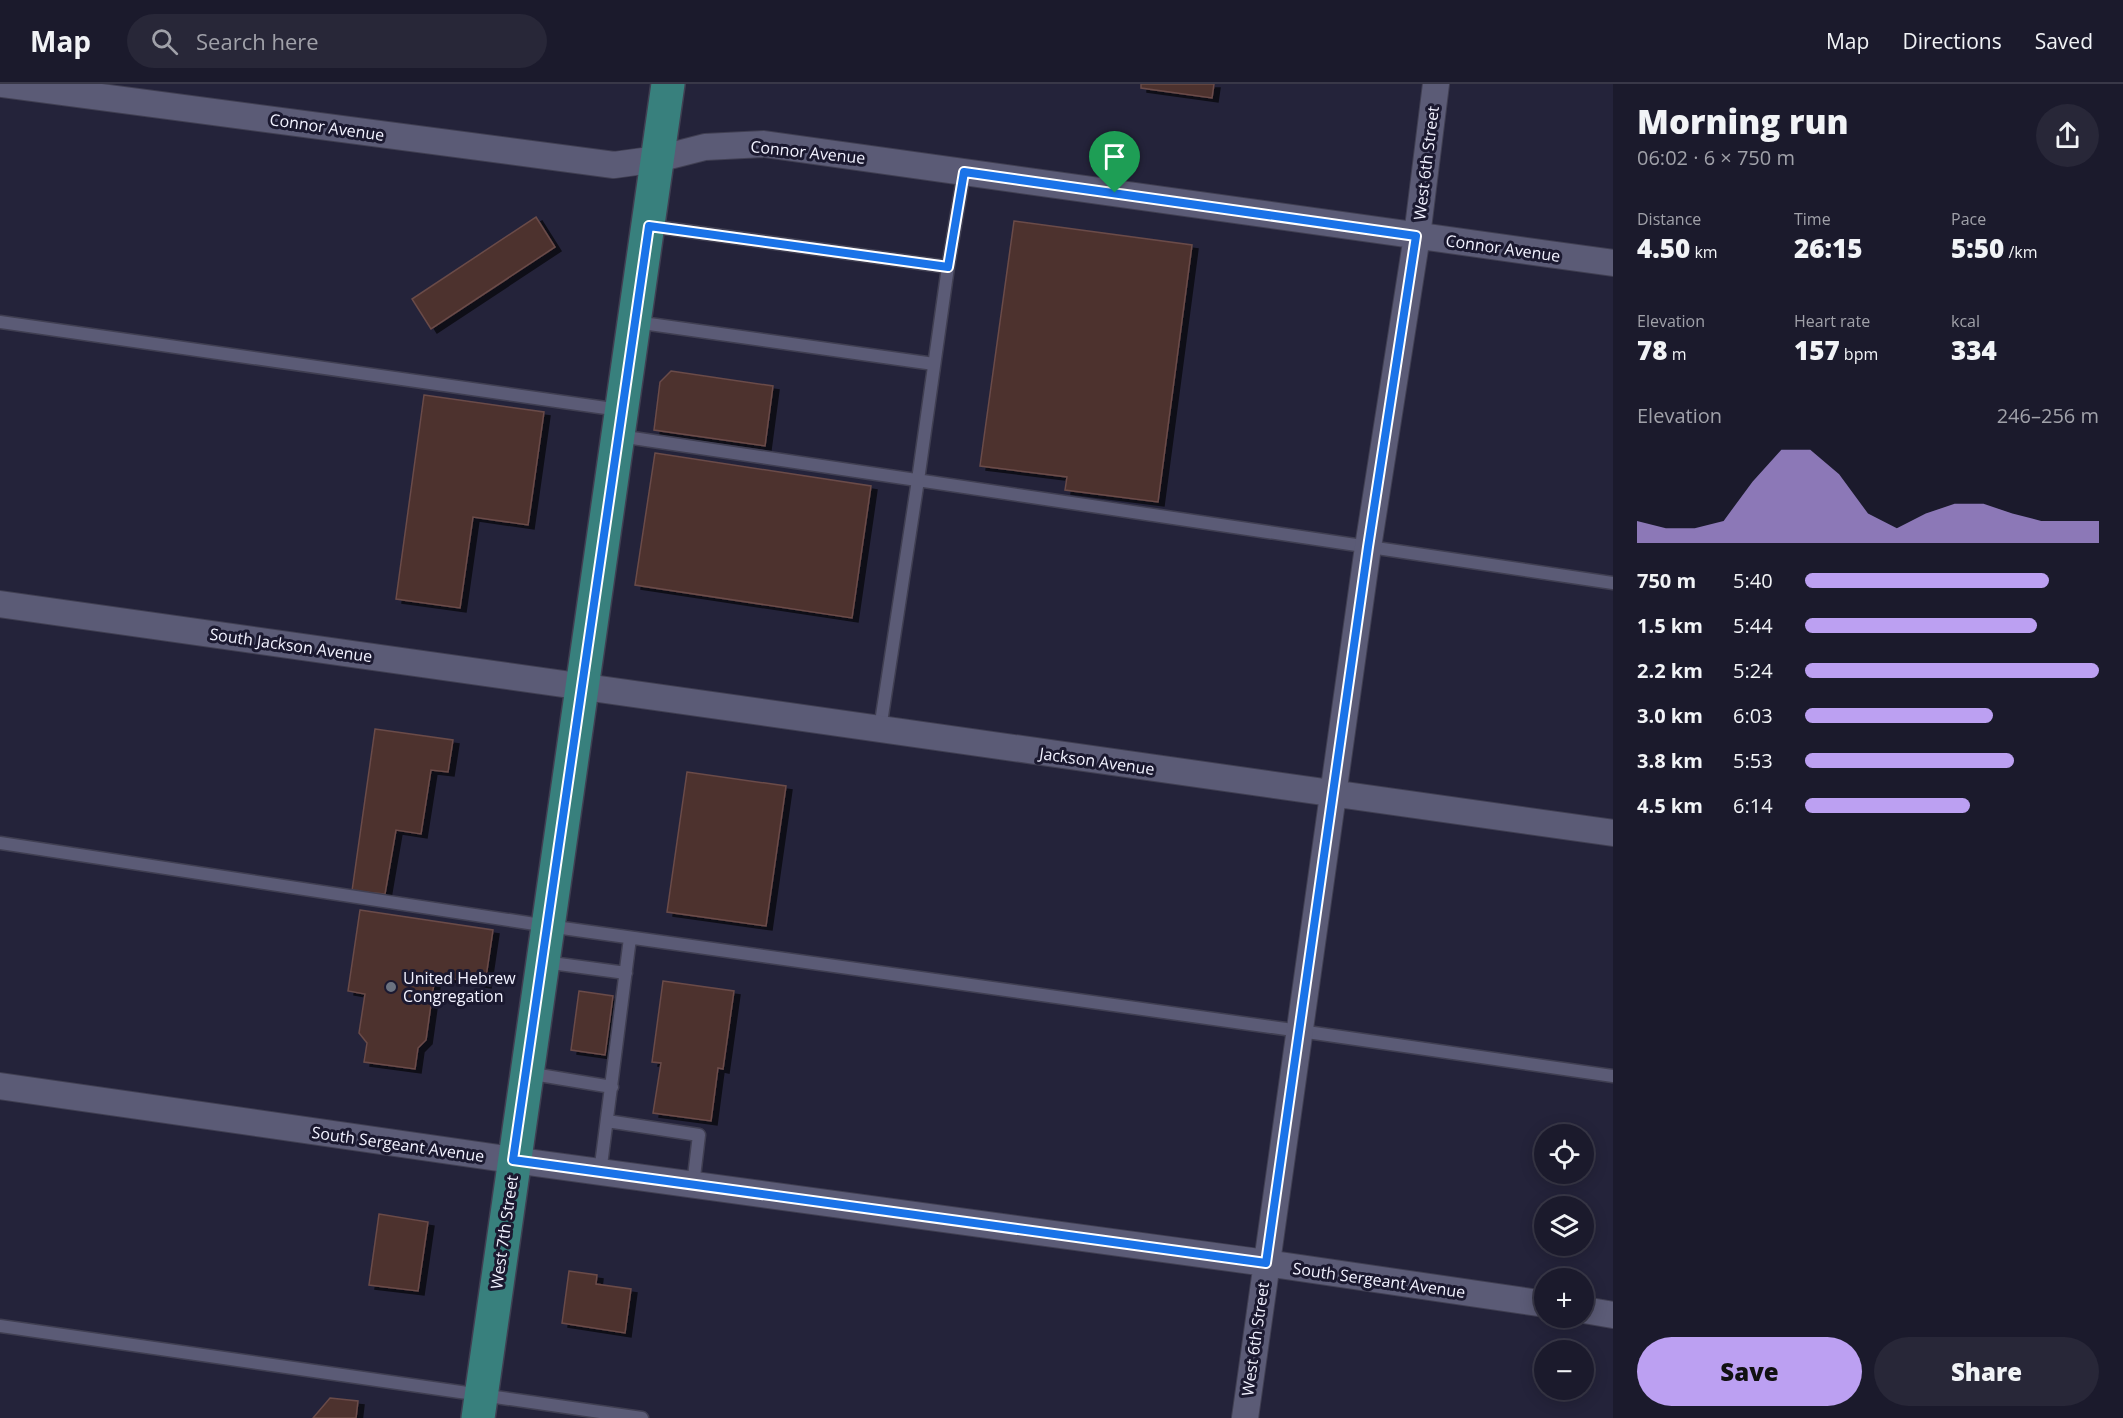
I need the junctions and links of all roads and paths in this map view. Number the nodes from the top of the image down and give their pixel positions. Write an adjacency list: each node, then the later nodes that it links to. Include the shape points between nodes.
1 (3, 84): 4 (street, Connor Avenue, via 606,165)
2 (668, 84): 4 (main road, West 7th Street)
3 (1436, 84): 7 (street, West 6th Street)
4 (658, 159): 5 (street, Connor Avenue, via 705,147 764,144); 6 (main road, West 7th Street)
5 (964, 172): 7 (street, Connor Avenue); 9 (lane)
6 (649, 226): 9 (lane); 11 (main road, West 7th Street)
7 (1416, 236): 8 (street, Connor Avenue); 15 (street, West 6th Street)
8 (1613, 263)
9 (948, 267): 12 (lane)
10 (0, 322): 13 (lane)
11 (634, 322): 12 (lane); 13 (main road, West 7th Street)
12 (934, 364): 14 (lane)
13 (620, 423): 14 (lane); 18 (main road, West 7th Street)
14 (918, 480): 15 (lane); 19 (lane)
15 (1368, 547): 16 (lane); 20 (street, West 6th Street)
16 (1613, 584)
17 (0, 604): 18 (street, South Jackson Avenue)
18 (582, 686): 19 (street, Jackson Avenue); 23 (main road, West 7th Street)
19 (880, 729): 20 (street, Jackson Avenue)
20 (1334, 794): 21 (street, Jackson Avenue); 27 (street, West 6th Street)
21 (1613, 833)
22 (0, 843): 23 (lane)
23 (548, 926): 24 (lane); 25 (main road, West 7th Street)
24 (630, 938): 26 (lane); 27 (lane)
25 (542, 962): 26 (lane); 28 (main road, West 7th Street)
26 (626, 973): 31 (lane)
27 (1300, 1031): 29 (lane); 36 (street, West 6th Street)
28 (526, 1073): 31 (lane); 33 (main road, West 7th Street)
29 (1613, 1076)
30 (0, 1086): 33 (street, South Sergeant Avenue)
31 (612, 1087): 32 (lane)
32 (607, 1121): 34 (lane); 35 (lane, via 699,1135)
33 (513, 1160): 34 (street, South Sergeant Avenue); 41 (main road, West 7th Street)
34 (600, 1173): 35 (street, South Sergeant Avenue)
35 (693, 1185): 36 (street, South Sergeant Avenue)
36 (1266, 1263): 37 (street, South Sergeant Avenue); 43 (street, West 6th Street)
37 (1534, 1302)
38 (1594, 1312): 39 (street)
39 (1613, 1315)
40 (0, 1326): 41 (lane)
41 (480, 1407): 42 (lane)
42 (642, 1418)
43 (1245, 1418)

